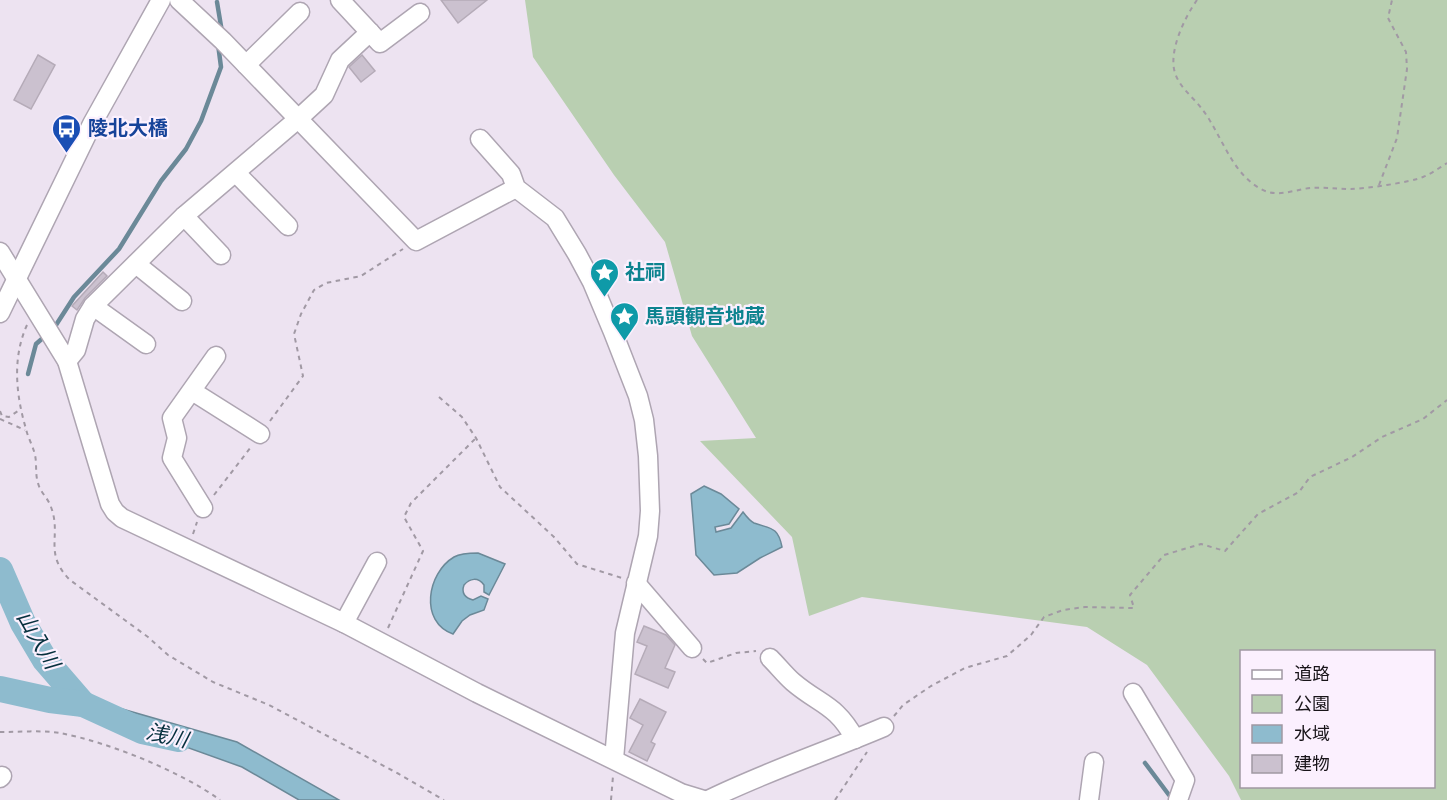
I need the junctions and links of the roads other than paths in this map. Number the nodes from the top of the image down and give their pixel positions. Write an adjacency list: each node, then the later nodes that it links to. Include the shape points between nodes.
1 (161, 0): 17 (street, via 93,124)
2 (179, 0): 7 (street)
3 (340, 0): 6 (street)
4 (300, 12): 7 (street)
5 (420, 13): 6 (street, via 380,43)
6 (370, 32): 8 (street, via 340,60 324,95)
7 (246, 64): 8 (street)
8 (298, 119): 10 (street); 11 (street, via 416,241)
9 (480, 139): 11 (street, via 511,174)
10 (236, 172): 12 (street); 13 (street)
11 (516, 188): 28 (street, via 555,218 577,254 638,396 647,447 650,511)
12 (184, 216): 15 (street); 16 (street)
13 (288, 226)
14 (0, 252): 17 (street)
15 (220, 255)
16 (136, 264): 18 (street); 19 (street)
17 (17, 279): 20 (street); 23 (street)
18 (182, 301)
19 (93, 306): 21 (street); 23 (street, via 76,350)
20 (0, 313)
21 (146, 344)
22 (216, 356): 24 (street)
23 (67, 361): 29 (street, via 115,512)
24 (192, 391): 25 (street); 26 (street, via 172,418 177,438 172,458)
25 (260, 434)
26 (203, 508)
27 (377, 562): 29 (street)
28 (636, 583): 30 (street); 35 (street, via 622,651)
29 (344, 623): 35 (street)
30 (692, 648)
31 (770, 658): 34 (street, via 845,721)
32 (1133, 693): 39 (street, via 1185,780)
33 (884, 727): 34 (street)
34 (855, 739): 37 (street)
35 (614, 759): 37 (street, via 681,793)
36 (1094, 762): 38 (street)
37 (706, 800)
38 (1089, 800)
39 (1178, 800)

